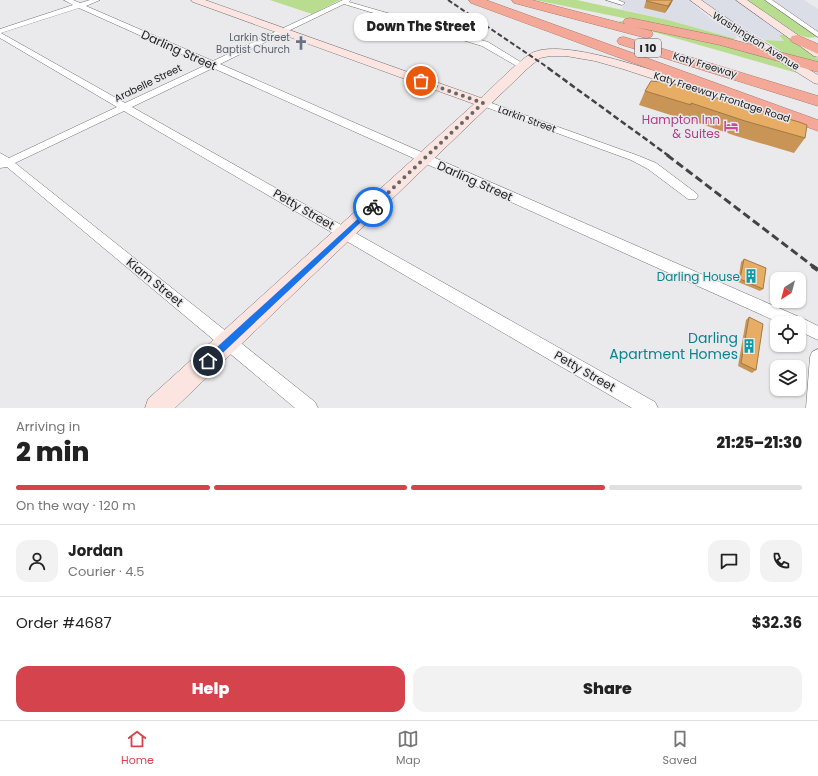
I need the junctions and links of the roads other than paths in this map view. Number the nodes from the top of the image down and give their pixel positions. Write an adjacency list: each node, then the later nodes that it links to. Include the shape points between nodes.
1 (66, 0): 13 (street, Darling Street)
2 (96, 0): 13 (street)
3 (196, 0): 15 (street, Larkin Street)
4 (476, 0): 26 (highway, Katy Freeway / I 10, via 638,45); 29 (highway)
5 (518, 0): 20 (highway, Katy Freeway / I 10)
6 (521, 0): 18 (highway)
7 (609, 0): 12 (street)
8 (695, 0): 16 (street, Washington Avenue)
9 (741, 0): 19 (street)
10 (768, 0): 19 (street)
11 (346, 1): 15 (street, Arabelle Street); 23 (street, via 485,44)
12 (622, 3)
13 (79, 6): 14 (street); 22 (street, Darling Street)
14 (0, 31)
15 (283, 31): 22 (street, Arabelle Street); 27 (street, Larkin Street)
16 (740, 32): 18 (highway, via 744,36 740,41); 21 (street, Washington Avenue)
17 (0, 35): 28 (street, Petty Street)
18 (722, 40): 21 (highway)
19 (814, 44)
20 (704, 51)
21 (776, 55): 25 (highway)
22 (212, 65): 28 (street, Arabelle Street); 30 (street, Darling Street)
23 (523, 66): 27 (street, Katy Freeway Frontage Road); 29 (street, Katy Freeway Frontage Road, via 537,56 557,53 595,58)
24 (784, 76): 25 (highway)
25 (817, 77)
26 (818, 101)
27 (483, 103): 30 (street, Katy Freeway Frontage Road); 32 (street, Larkin Street, via 639,160 652,166)
28 (124, 107): 31 (street, Arabelle Street); 33 (street, Petty Street)
29 (818, 126)
30 (425, 159): 33 (street, Katy Freeway Frontage Road); 34 (street, Darling Street)
31 (3, 161): 37 (street, Kiam Street)
32 (692, 196)
33 (345, 233): 37 (street, Katy Freeway Frontage Road); 41 (street, Petty Street)
34 (780, 316)
35 (806, 327): 36 (street)
36 (818, 333)
37 (228, 342): 39 (street, Katy Freeway Frontage Road); 40 (street, Kiam Street)
38 (818, 357): 42 (street)
39 (157, 408)
40 (309, 408)
41 (649, 408)
42 (815, 408)

